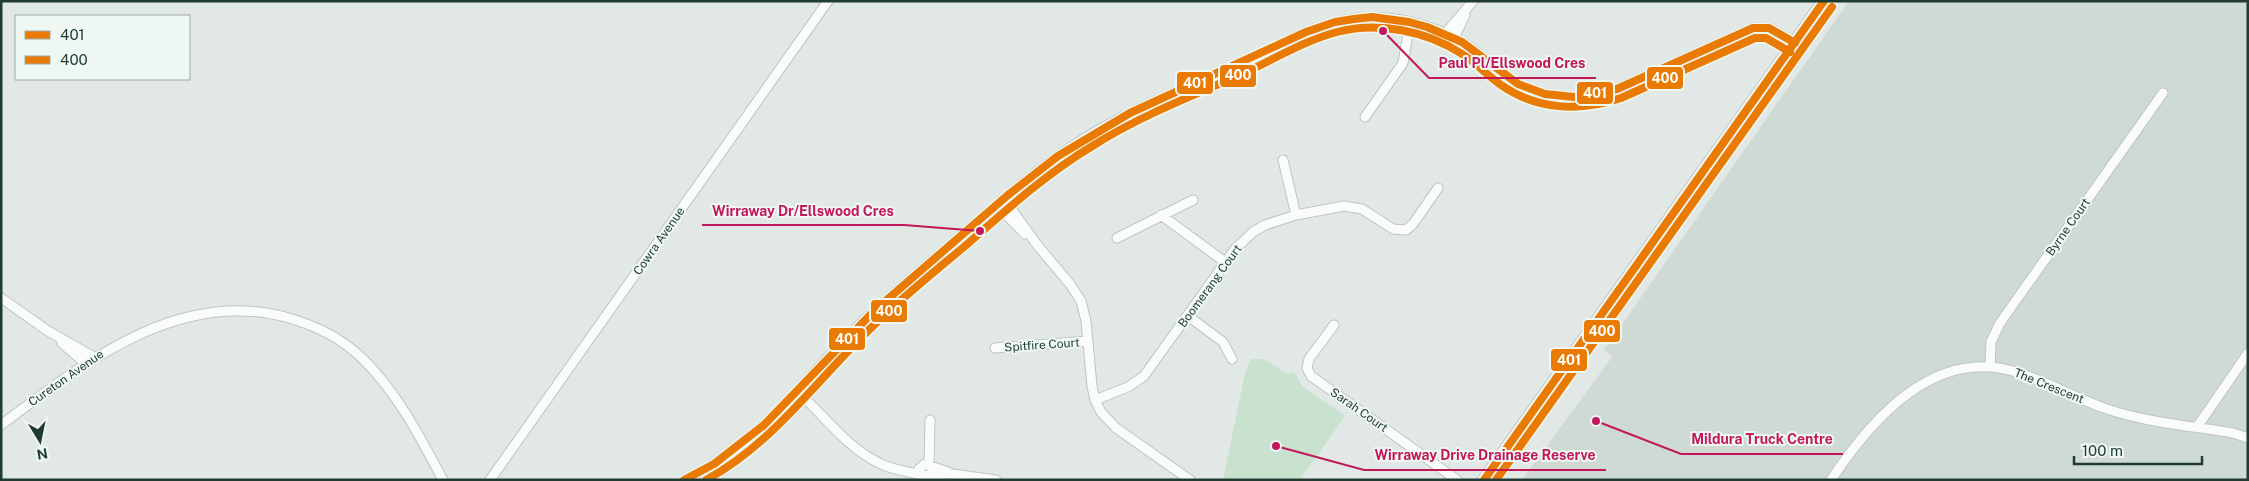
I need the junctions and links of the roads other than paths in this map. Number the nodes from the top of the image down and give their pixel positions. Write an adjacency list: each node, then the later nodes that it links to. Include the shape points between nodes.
1 (828, 1): 37 (street, Cowra Avenue)
2 (1824, 1): 6 (main road)
3 (1471, 4): 5 (street)
4 (1410, 22): 5 (street); 8 (street, via 1402,63); 12 (street, via 1366,18 1315,28 1111,122 1054,159)
5 (1450, 36): 6 (street, via 1517,83 1547,95 1576,98 1606,94 1753,28 1769,28)
6 (1795, 43): 42 (main road)
7 (2163, 93): 27 (street, Byrne Court, via 2000,323 1991,342)
8 (1365, 117)
9 (1283, 160): 14 (street)
10 (1438, 188): 14 (street, Boomerang Court, via 1413,224 1402,231 1350,206)
11 (1193, 200): 13 (street)
12 (1000, 202): 21 (street, via 1081,301); 28 (street, via 869,315)
13 (1162, 215): 15 (street); 16 (street)
14 (1296, 215): 16 (street, Boomerang Court, via 1270,222 1253,232)
15 (1117, 238)
16 (1225, 262): 18 (street, Boomerang Court)
17 (1, 298): 20 (street)
18 (1188, 316): 25 (street, via 1223,342); 29 (street, Boomerang Court, via 1144,376 1128,387)
19 (1334, 324): 41 (street, Sarah Court, via 1309,359 1307,368 1311,376)
20 (48, 331): 24 (street); 26 (street)
21 (1088, 341): 22 (street, Spitfire Court); 29 (street)
22 (995, 348)
23 (2248, 353): 32 (street)
24 (94, 357): 26 (street, Cureton Avenue); 36 (street, Cureton Avenue, via 138,335 198,314 248,310 296,320 330,334 363,359 402,407)
25 (1232, 359)
26 (85, 363): 31 (street, Cureton Avenue)
27 (1990, 367): 32 (street, The Crescent, via 2020,372 2111,410 2157,422); 43 (street, The Crescent, via 1941,375 1913,390 1861,437)
28 (796, 394): 34 (street, via 871,459 890,468); 38 (street, via 732,453)
29 (1095, 400): 35 (street, via 1116,428)
30 (930, 420): 34 (street)
31 (1, 425)
32 (2197, 427): 33 (street, The Crescent)
33 (2248, 438)
34 (926, 469): 39 (street)
35 (1178, 477): 40 (street)
36 (442, 480)
37 (490, 480)
38 (684, 480)
39 (996, 480)
40 (1190, 480)
41 (1457, 480)
42 (1484, 480)
43 (1831, 480)

